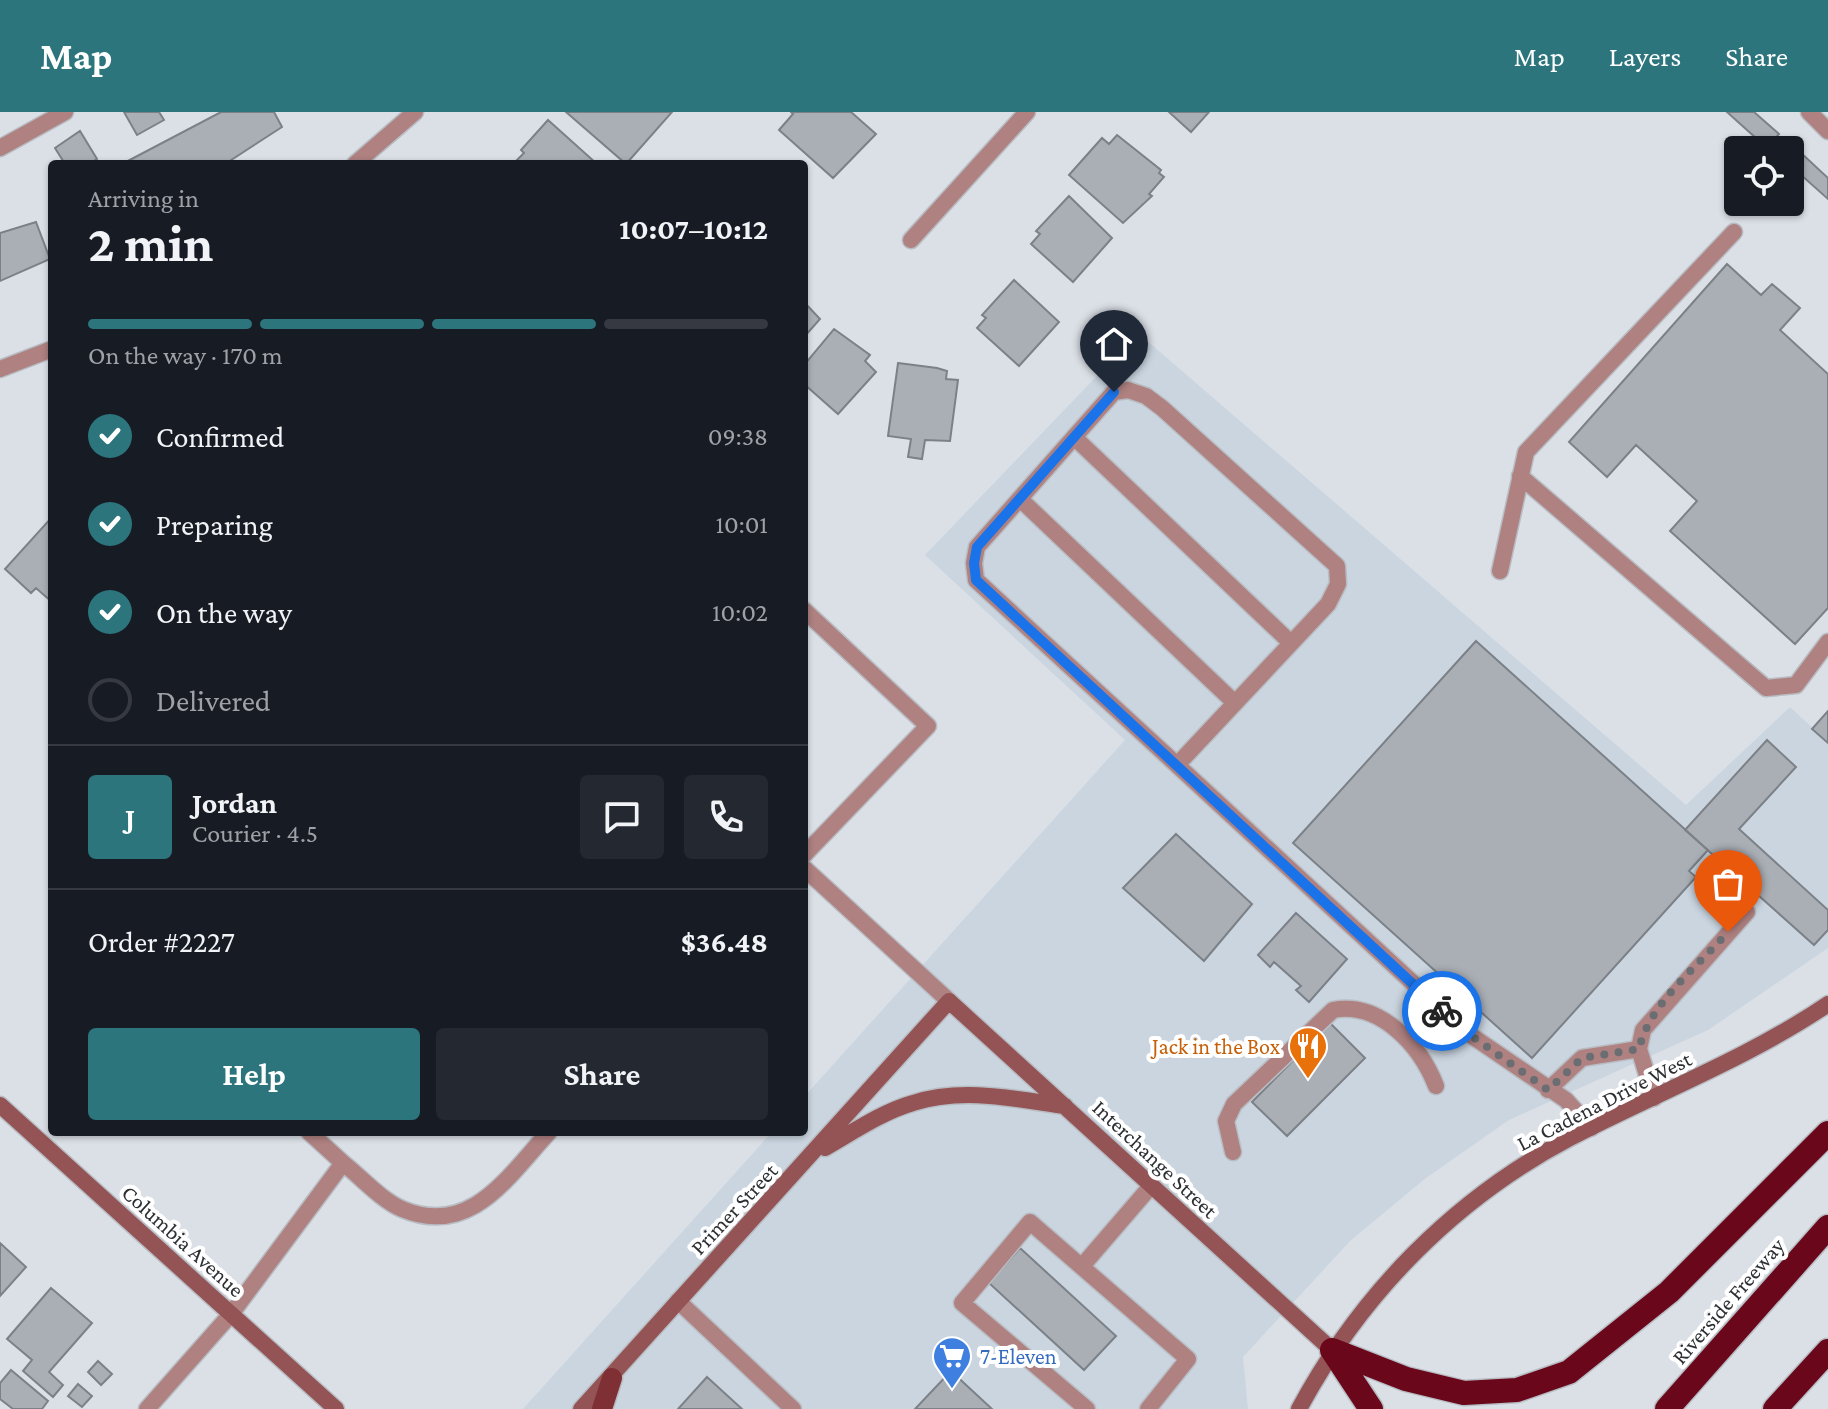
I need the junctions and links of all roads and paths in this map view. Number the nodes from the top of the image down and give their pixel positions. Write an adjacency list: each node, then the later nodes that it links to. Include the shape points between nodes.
1 (65, 112): 8 (street)
2 (386, 112): 6 (street)
3 (415, 112): 6 (street)
4 (1027, 112): 11 (street)
5 (1809, 112): 7 (street)
6 (399, 126): 9 (street)
7 (1828, 131)
8 (0, 148)
9 (360, 160)
10 (1734, 232): 15 (street, via 1526,452)
11 (911, 240)
12 (48, 351): 13 (street)
13 (0, 369)
14 (1074, 437): 16 (street); 20 (street); 20 (street, via 1114,392 1146,396 1337,566 1338,584 1328,604)
15 (1520, 476): 17 (street); 19 (street, via 1766,688 1796,685)
16 (1020, 499): 21 (street); 22 (street, via 977,547 976,580)
17 (1500, 571)
18 (808, 614): 23 (street, via 928,726)
19 (1828, 642)
20 (1291, 643): 21 (street)
21 (1235, 703): 22 (street)
22 (1177, 765): 30 (street, via 1466,1032)
23 (808, 851)
24 (808, 872): 26 (street)
25 (1747, 912): 28 (street, via 1655,1014 1643,1030)
26 (949, 1001): 33 (street, Interchange Street); 39 (street, Primer Street)
27 (1828, 1004): 31 (street, La Cadena Drive West, via 1743,1056)
28 (1639, 1049): 30 (street, via 1582,1058); 31 (street)
29 (1436, 1086): 38 (street, via 1426,1061 1381,1017 1351,1007 1333,1010 1234,1104 1226,1121)
30 (1548, 1090): 34 (street, via 1566,1100)
31 (1654, 1098): 34 (street, La Cadena Drive West)
32 (0, 1105): 45 (street, Columbia Avenue)
33 (1065, 1106): 39 (street, via 976,1094 946,1096 912,1103); 41 (street, Interchange Street)
34 (1591, 1128): 46 (street, La Cadena Drive West, via 1448,1218)
35 (1828, 1133): 46 (highway, via 1669,1292 1569,1372 1517,1390 1464,1393 1406,1379)
36 (313, 1136): 40 (street)
37 (545, 1136): 40 (street, via 484,1202 445,1219 401,1209)
38 (1233, 1152)
39 (813, 1154): 44 (street, Primer Street)
40 (343, 1163): 45 (street)
41 (1151, 1186): 43 (street); 46 (street, Interchange Street)
42 (1828, 1227): 58 (highway, Riverside Freeway)
43 (1083, 1265): 54 (street, via 1030,1222 962,1303); 55 (street, via 1188,1359)
44 (678, 1301): 48 (street, Primer Street); 53 (street)
45 (231, 1314): 49 (street); 50 (street, Columbia Avenue)
46 (1332, 1350): 56 (street, La Cadena Drive West); 57 (highway)
47 (1828, 1351): 59 (highway)
48 (612, 1378): 51 (street, Primer Street); 52 (main road)
49 (147, 1409)
50 (336, 1409)
51 (581, 1409)
52 (602, 1409)
53 (793, 1409)
54 (1087, 1409)
55 (1148, 1409)
56 (1299, 1409)
57 (1371, 1409)
58 (1667, 1409)
59 (1775, 1409)

